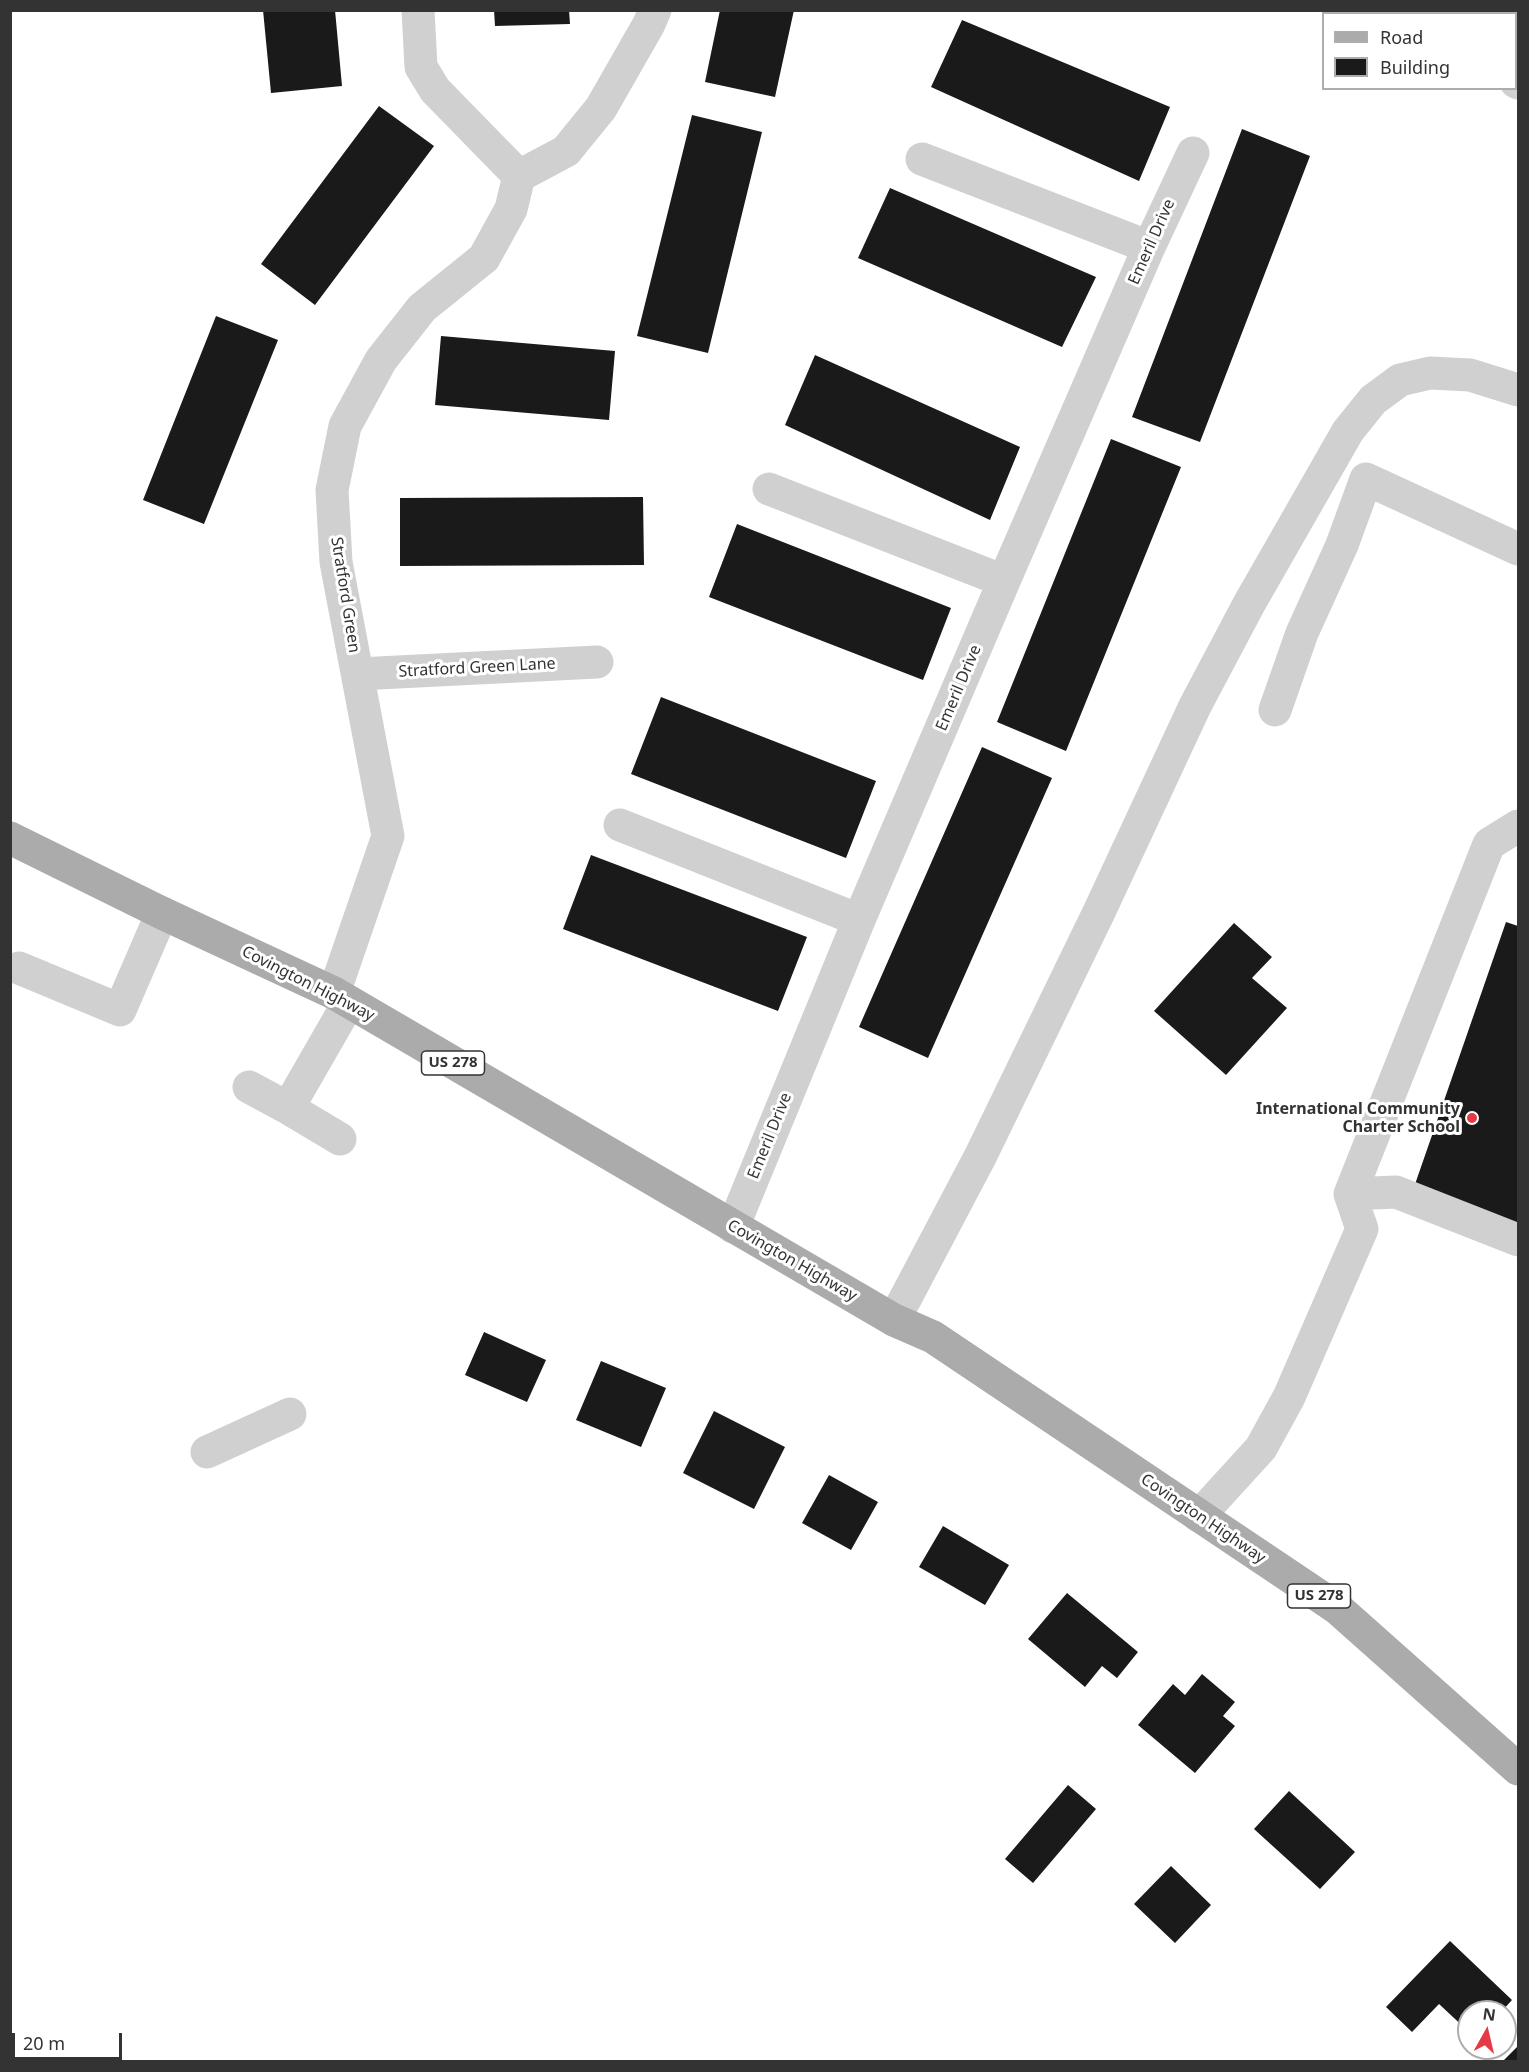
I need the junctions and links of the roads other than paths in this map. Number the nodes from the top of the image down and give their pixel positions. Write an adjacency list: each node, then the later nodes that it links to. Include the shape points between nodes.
1 (418, 10): 5 (street, via 421,67 430,83)
2 (655, 10): 5 (street, via 601,108 566,151)
3 (1193, 153): 6 (street, Emeril Drive)
4 (922, 159): 6 (street)
5 (519, 176): 12 (street, Stratford Green, via 511,209 484,258 422,308 381,360 345,426 332,490 336,562)
6 (1149, 248): 10 (street, Emeril Drive)
7 (1518, 390): 27 (street, via 1470,375 1430,373 1400,380 1373,400 1348,431 1195,706 987,1144)
8 (769, 489): 10 (street)
9 (1518, 549): 13 (street, via 1366,479 1342,545 1302,633)
10 (1004, 581): 18 (street, Emeril Drive)
11 (597, 662): 12 (street, Stratford Green Lane)
12 (358, 674): 20 (street, Stratford Green, via 388,836)
13 (1275, 710)
14 (620, 825): 18 (street)
15 (1518, 826): 24 (street, via 1489,844)
16 (10, 837): 17 (main road, Covington Highway / US 278)
17 (162, 913): 19 (street, via 120,1011); 20 (main road, Covington Highway / US 278)
18 (859, 920): 25 (street, Emeril Drive)
19 (19, 968)
20 (342, 997): 22 (street, Stratford Green); 25 (main road, Covington Highway / US 278)
21 (249, 1087): 22 (street)
22 (288, 1108): 23 (street)
23 (340, 1139)
24 (1350, 1194): 26 (street, via 1396,1192); 30 (street, via 1362,1229 1289,1397 1261,1448)
25 (733, 1227): 27 (main road, Covington Highway / US 278)
26 (1518, 1240)
27 (894, 1320): 30 (main road, Covington Highway / US 278, via 933,1337)
28 (290, 1414): 29 (street)
29 (207, 1452)
30 (1199, 1516): 31 (main road, Covington Highway / US 278, via 1337,1608)
31 (1518, 1769)

